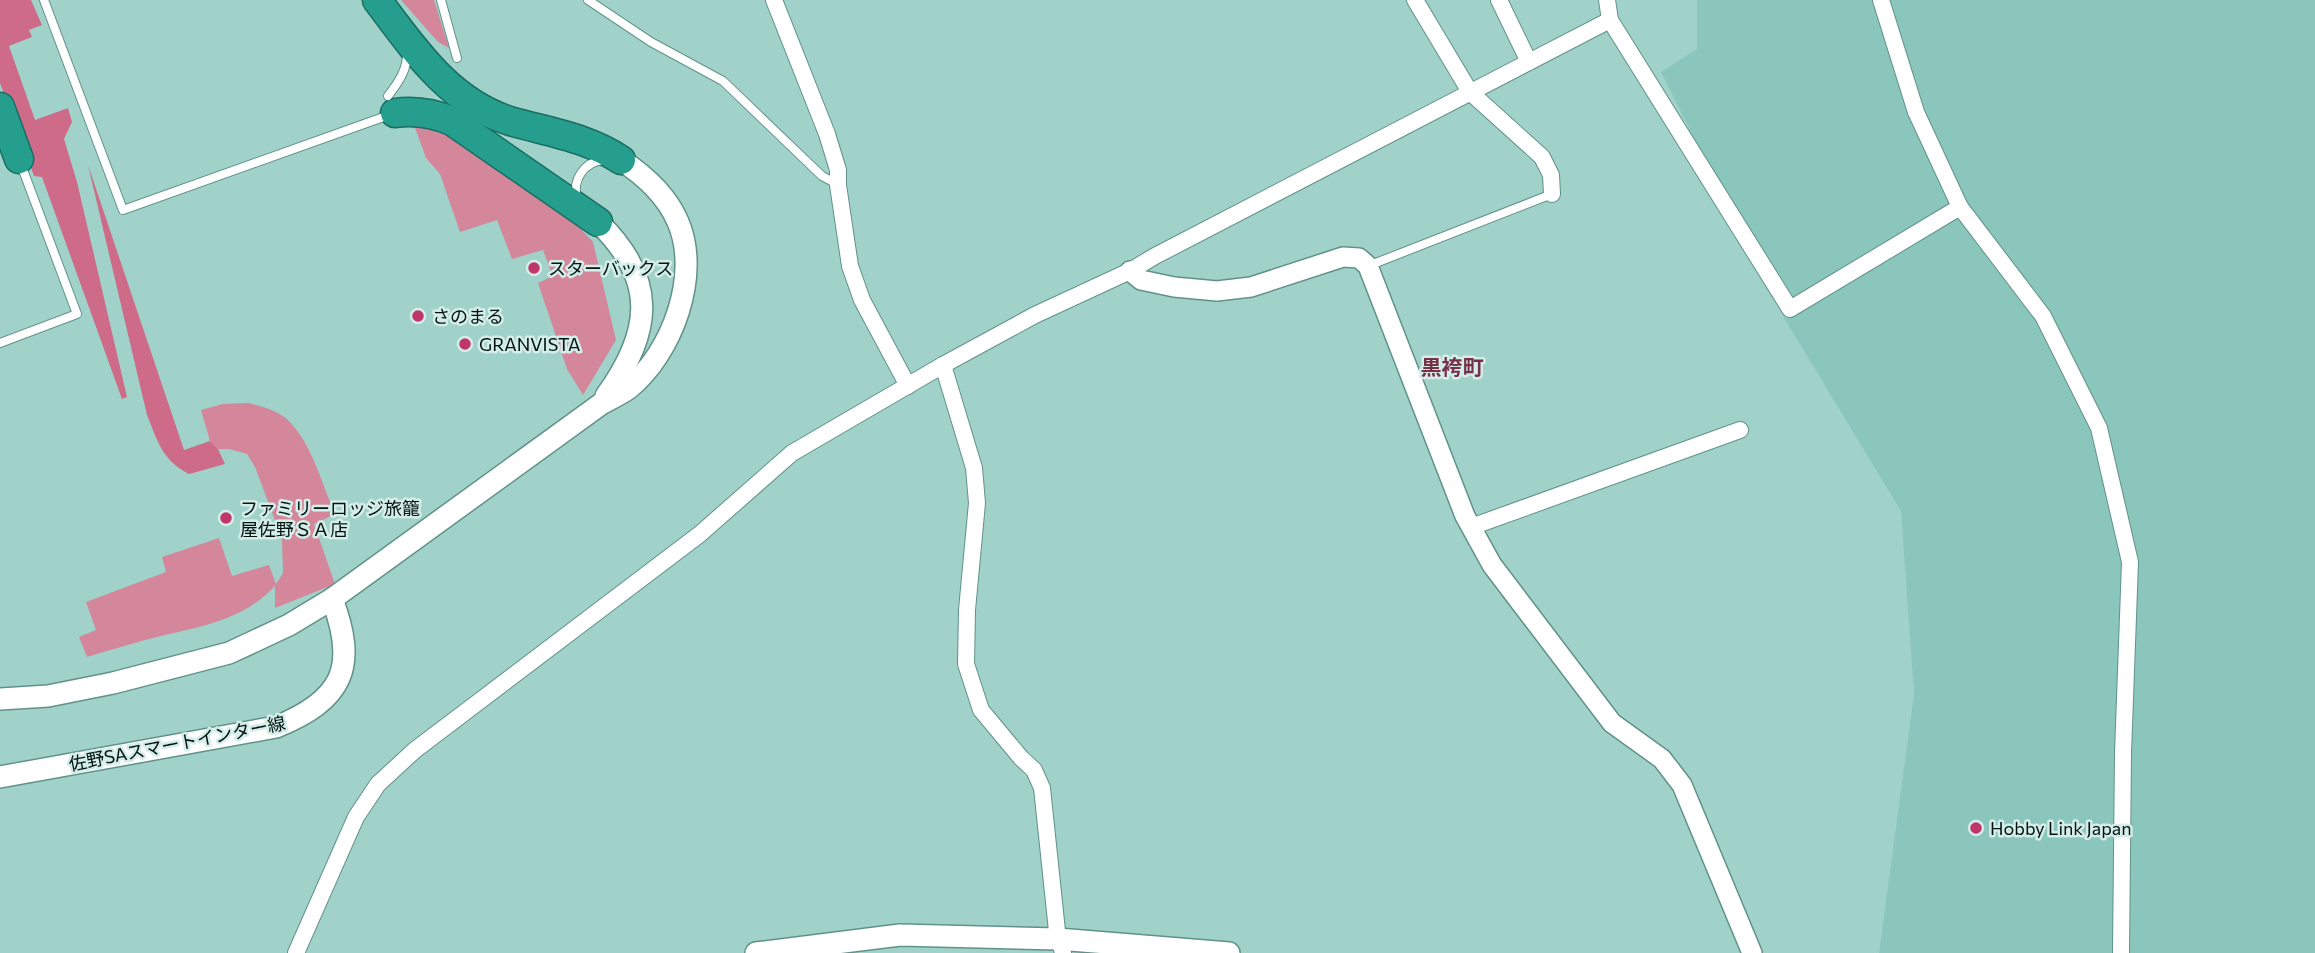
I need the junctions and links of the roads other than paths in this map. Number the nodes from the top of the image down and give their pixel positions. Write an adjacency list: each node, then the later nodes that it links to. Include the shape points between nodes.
1 (44, 0): 15 (lane, via 123,210)
2 (377, 0): 11 (highway)
3 (441, 0): 12 (lane)
4 (588, 0): 19 (lane, via 651,42 723,81 822,176)
5 (774, 0): 19 (street, via 827,134)
6 (1415, 0): 14 (street)
7 (1499, 0): 13 (street)
8 (1607, 0): 10 (street)
9 (1881, 0): 21 (street, via 1916,112)
10 (1610, 20): 13 (street); 21 (street, via 1790,309)
11 (407, 38): 15 (lane, via 408,57); 18 (highway, via 459,96 507,120 569,135)
12 (457, 58)
13 (1529, 62): 14 (street)
14 (1470, 92): 20 (street, via 1542,157 1551,175); 24 (street)
15 (391, 105): 22 (highway, via 452,121)
16 (0, 107): 17 (highway)
17 (19, 159): 25 (lane, via 77,314)
18 (621, 160): 22 (lane, via 595,161 580,174 575,194); 28 (main road, via 660,193 678,223 685,282 681,310 653,363 629,388)
19 (838, 185): 27 (street, via 850,266 862,300)
20 (1552, 194): 23 (lane)
21 (1960, 207): 39 (street, via 2043,316 2099,428 2130,562)
22 (590, 216): 28 (main road, via 618,242 641,294 642,326 631,357)
23 (1368, 266): 24 (street, via 1359,258 1343,257 1251,287 1217,291 1141,280); 30 (street)
24 (1130, 271): 26 (street)
25 (0, 343)
26 (943, 365): 27 (street); 34 (street, via 974,468 977,503 966,664 981,710 1034,770 1042,788)
27 (908, 386): 35 (street, via 792,453 700,534 415,750 378,784 356,817)
28 (601, 404): 31 (main road)
29 (1740, 430): 30 (street)
30 (1471, 527): 38 (street, via 1492,565 1612,723 1662,759 1682,785)
31 (332, 599): 32 (main road, via 229,653 113,683 48,696); 33 (main road, 佐野SAスマートインター線, via 342,626 342,668 328,696 304,714 276,727)
32 (0, 699)
33 (0, 778)
34 (1061, 946): 36 (main road, via 900,935); 37 (main road)
35 (296, 953)
36 (756, 953)
37 (1228, 953)
38 (1752, 953)
39 (2121, 953)

